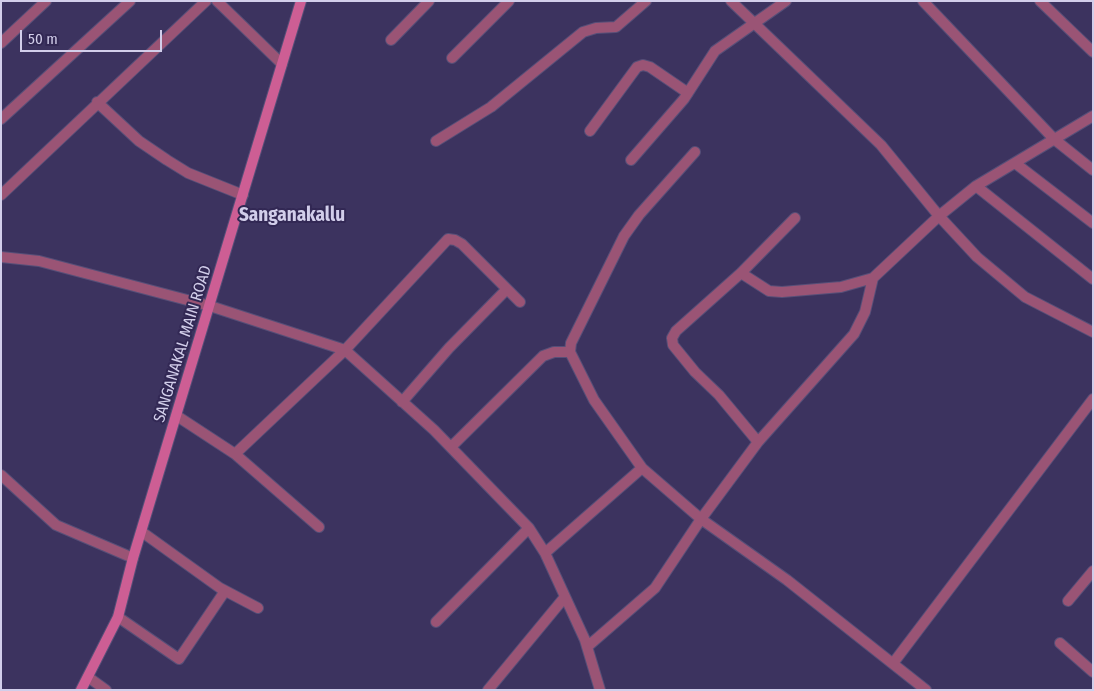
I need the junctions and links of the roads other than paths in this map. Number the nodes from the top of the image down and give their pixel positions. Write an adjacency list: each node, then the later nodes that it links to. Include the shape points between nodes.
1 (46, 1): 17 (street)
2 (130, 1): 24 (street)
3 (206, 1): 22 (street)
4 (217, 1): 20 (street)
5 (301, 1): 20 (street, SANGANAKAL MAIN ROAD)
6 (428, 1): 16 (street)
7 (493, 1): 14 (street)
8 (509, 1): 14 (street)
9 (646, 1): 27 (street, via 616,27 583,32 491,107)
10 (731, 1): 15 (street)
11 (786, 1): 15 (street)
12 (923, 1): 26 (street)
13 (1040, 1): 18 (street)
14 (501, 9): 19 (street)
15 (755, 25): 21 (street, via 715,51); 35 (street, via 881,144)
16 (391, 40)
17 (1, 43)
18 (1093, 52)
19 (452, 58)
20 (282, 64): 34 (street, SANGANAKAL MAIN ROAD)
21 (688, 93): 25 (street, via 650,67 637,67); 29 (street)
22 (97, 102): 33 (street); 34 (street, via 139,141 167,160 188,173)
23 (1093, 116): 26 (street)
24 (1, 119)
25 (590, 131)
26 (1054, 139): 30 (street); 31 (street)
27 (436, 141)
28 (696, 152): 47 (street, via 624,236 576,328)
29 (631, 160)
30 (1015, 163): 32 (street); 37 (street)
31 (1093, 170)
32 (976, 186): 35 (street); 41 (street)
33 (1, 195)
34 (243, 195): 44 (street, SANGANAKAL MAIN ROAD)
35 (939, 216): 40 (street); 45 (street, via 977,257 1025,297)
36 (795, 218): 39 (street)
37 (1093, 223)
38 (1, 257): 44 (street, via 39,261)
39 (741, 273): 40 (street, via 758,285 782,292 841,287); 51 (street, via 672,338 673,345)
40 (873, 278): 51 (street, via 854,334)
41 (1093, 279)
42 (507, 289): 43 (street); 46 (street, via 462,244 448,239); 49 (street)
43 (520, 302)
44 (210, 306): 46 (street); 50 (street, SANGANAKAL MAIN ROAD)
45 (1093, 332)
46 (345, 350): 49 (street); 53 (street)
47 (570, 352): 52 (street, via 543,356); 54 (street, via 594,400)
48 (1093, 399): 71 (street)
49 (402, 402): 52 (street)
50 (177, 416): 53 (street); 59 (street, SANGANAKAL MAIN ROAD)
51 (758, 442): 56 (street)
52 (451, 447): 58 (street)
53 (235, 454): 57 (street)
54 (642, 468): 56 (street); 60 (street)
55 (1, 475): 61 (street, via 56,525)
56 (701, 519): 70 (street, via 655,588); 71 (street)
57 (318, 527)
58 (529, 528): 60 (street); 68 (street)
59 (142, 532): 61 (street, SANGANAKAL MAIN ROAD); 63 (street)
60 (545, 553): 64 (street)
61 (133, 558): 67 (street, SANGANAKAL MAIN ROAD)
62 (1093, 571): 65 (street)
63 (225, 591): 66 (street); 67 (street, via 179,659)
64 (564, 598): 70 (street); 77 (street)
65 (1068, 601)
66 (258, 608)
67 (118, 617): 73 (street, SANGANAKAL MAIN ROAD)
68 (436, 622)
69 (1060, 643): 72 (street)
70 (587, 647): 74 (street)
71 (894, 662): 78 (street)
72 (1093, 672)
73 (88, 677): 75 (street, SANGANAKAL MAIN ROAD); 76 (street)
74 (597, 688)
75 (81, 690)
76 (106, 690)
77 (488, 690)
78 (926, 690)

